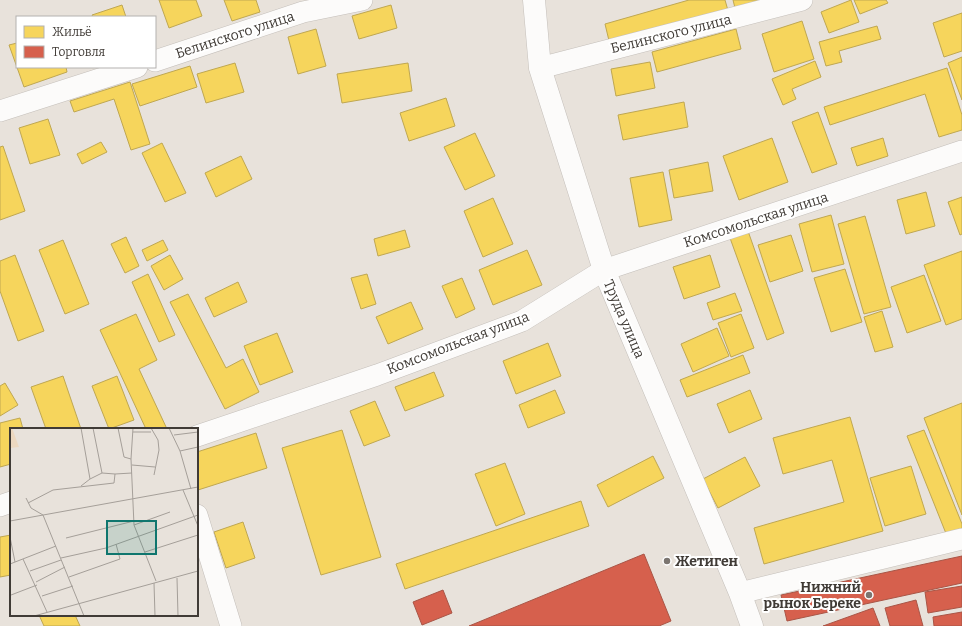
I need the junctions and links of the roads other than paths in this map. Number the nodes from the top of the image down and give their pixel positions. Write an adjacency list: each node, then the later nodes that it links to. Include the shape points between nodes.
1 (362, 0): 4 (street, Белинского улица, via 303,12)
2 (534, 0): 6 (street, Труда улица)
3 (802, 0): 6 (street, Белинского улица)
4 (156, 61)
5 (134, 68): 7 (street)
6 (540, 68): 9 (street, Труда улица)
7 (0, 111)
8 (962, 151): 9 (street, Комсомольская улица)
9 (604, 270): 10 (street, Комсомольская улица, via 522,321 377,375); 15 (street, Труда улица)
10 (198, 436)
11 (10, 502): 12 (street)
12 (0, 506)
13 (198, 518): 16 (street)
14 (962, 539): 15 (street)
15 (740, 593): 17 (street, Труда улица)
16 (231, 626)
17 (752, 626)

